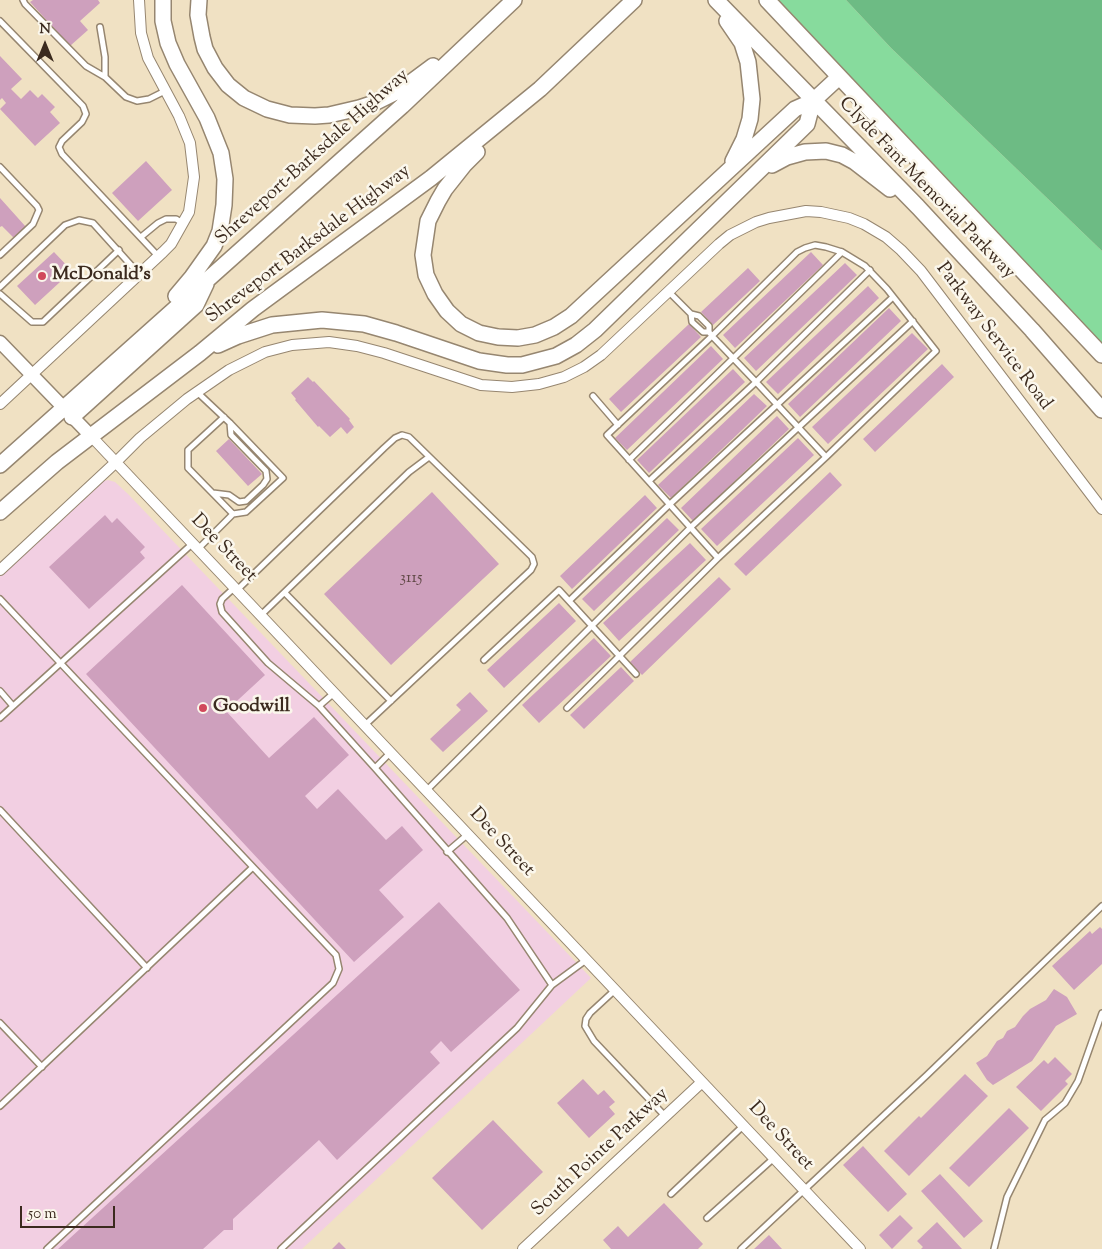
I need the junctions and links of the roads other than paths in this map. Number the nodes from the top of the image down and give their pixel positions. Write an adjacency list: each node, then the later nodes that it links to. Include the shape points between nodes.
1 (23, 0): 13 (lane, via 86,66)
2 (139, 0): 16 (street, via 140,33 148,58)
3 (163, 0): 39 (main road, via 168,42 221,153 224,205 214,246 192,278)
4 (199, 0): 11 (main road, via 202,37 214,68 244,98 266,109 290,114 329,115 359,108 388,96)
5 (514, 0): 11 (main road, Shreveport-Barksdale Highway)
6 (634, 0): 15 (main road, Shreveport Barksdale Highway)
7 (712, 0): 19 (main road, via 742,43 751,80 750,119)
8 (716, 0): 17 (main road, Clyde Fant Memorial Parkway)
9 (767, 0): 14 (main road, Clyde Fant Memorial Parkway)
10 (0, 21): 23 (lane, via 83,106 86,114 62,140 59,147 62,154)
11 (486, 26): 30 (main road, Shreveport-Barksdale Highway, via 402,106)
12 (100, 27): 13 (lane)
13 (105, 77): 16 (lane, via 126,97 137,101)
14 (839, 77): 17 (main road); 41 (main road, Clyde Fant Memorial Parkway)
15 (540, 89): 19 (main road, via 464,165 438,201 425,232 423,255 426,275 435,294 461,324 479,333 518,338 535,335 571,316); 40 (main road, Shreveport Barksdale Highway, via 431,178 253,309)
16 (165, 91): 22 (street, via 190,143 194,166 192,200)
17 (814, 100): 19 (main road, via 795,109); 20 (main road, via 807,124); 21 (main road, Clyde Fant Memorial Parkway)
18 (0, 167): 26 (lane, via 39,210 33,224)
19 (729, 168)
20 (757, 173): 21 (main road, via 787,157 826,151 855,162); 40 (main road, via 595,330 556,356 522,365 479,361 364,324 322,320 288,322 256,330)
21 (918, 207): 49 (main road, Clyde Fant Memorial Parkway)
22 (184, 224): 23 (lane, via 166,219); 27 (street)
23 (140, 237): 27 (lane)
24 (118, 250): 29 (lane); 31 (lane, via 93,223 79,220 65,224); 33 (lane, via 43,322 32,322)
25 (842, 252): 28 (lane); 37 (lane, via 815,245 798,252); 42 (lane)
26 (0, 255)
27 (159, 256): 29 (street)
28 (870, 270): 34 (lane); 44 (lane)
29 (140, 274): 43 (street)
30 (208, 278): 39 (main road, Shreveport-Barksdale Highway); 50 (main road, via 196,305)
31 (0, 287)
32 (668, 292): 35 (lane); 45 (street, Parkway Service Road, via 601,355 564,377 539,384 512,387 481,385 384,353 329,342 292,345 265,352 229,370); 64 (street, Parkway Service Road, via 730,235 756,222 806,211 850,218 864,224 886,237 921,271)
33 (0, 294)
34 (893, 297): 36 (lane); 48 (lane)
35 (691, 314): 37 (lane, via 692,322); 37 (lane, via 699,316 709,326)
36 (913, 322): 54 (lane); 57 (lane, via 936,351)
37 (710, 334): 42 (lane); 53 (lane)
38 (0, 342): 43 (street)
39 (137, 342): 50 (main road)
40 (200, 353): 55 (main road, Shreveport Barksdale Highway)
41 (1102, 355)
42 (733, 358): 44 (lane); 58 (lane)
43 (32, 375): 47 (street); 50 (street)
44 (756, 382): 48 (lane); 61 (lane)
45 (197, 392): 51 (lane); 59 (street, Parkway Service Road, via 140,438)
46 (593, 396): 53 (lane)
47 (2, 399)
48 (777, 405): 54 (lane); 63 (lane)
49 (1102, 410)
50 (68, 412): 55 (street); 60 (main road)
51 (224, 417): 52 (lane); 62 (lane, via 188,450 188,468)
52 (230, 423): 62 (lane, via 230,435 266,471 267,479 246,500 239,502 230,495); 66 (lane, via 283,478 246,512)
53 (618, 425): 58 (lane, via 607,435)
54 (799, 428): 57 (lane); 67 (lane)
55 (91, 436): 59 (street, Dee Street); 65 (main road, Shreveport Barksdale Highway)
56 (429, 457): 71 (lane, via 409,437 395,438); 72 (lane); 83 (lane, via 532,557 534,564)
57 (826, 457): 69 (lane)
58 (629, 460): 61 (lane)
59 (115, 464): 68 (street, Dee Street); 70 (street, Parkway Service Road)
60 (0, 465)
61 (649, 481): 63 (lane)
62 (213, 493): 66 (lane)
63 (670, 504): 67 (lane); 73 (lane)
64 (1102, 509)
65 (0, 512)
66 (233, 514): 68 (lane)
67 (691, 527): 69 (lane); 76 (lane)
68 (195, 547): 71 (street, Dee Street); 79 (lane)
69 (718, 558): 77 (lane)
70 (0, 570)
71 (235, 589): 75 (street, Dee Street); 85 (lane, via 222,599 222,612 268,663)
72 (285, 593): 75 (lane); 83 (lane)
73 (569, 602): 76 (lane); 78 (lane, via 559,590)
74 (1, 603): 79 (lane)
75 (261, 616): 82 (street, Dee Street)
76 (592, 626): 77 (lane); 91 (lane)
77 (620, 655): 80 (lane); 86 (lane)
78 (484, 660)
79 (60, 663): 84 (lane); 95 (lane)
80 (636, 674)
81 (0, 691): 84 (lane)
82 (334, 693): 85 (lane); 88 (street, Dee Street)
83 (391, 701): 88 (lane)
84 (13, 706): 87 (lane)
85 (319, 706): 90 (lane)
86 (567, 708)
87 (0, 718)
88 (364, 725): 89 (street, Dee Street)
89 (390, 753): 90 (lane); 91 (street, Dee Street)
90 (375, 768): 94 (lane)
91 (426, 791): 93 (street, Dee Street)
92 (0, 810): 98 (lane)
93 (467, 835): 94 (lane); 97 (street, Dee Street)
94 (447, 852): 99 (lane, via 507,918)
95 (253, 867): 98 (lane); 112 (lane, via 336,955 339,970 333,983)
96 (1102, 906): 109 (lane)
97 (586, 960): 99 (lane); 100 (street, Dee Street)
98 (147, 968): 103 (lane)
99 (552, 985): 113 (lane, via 517,1028)
100 (616, 990): 104 (street, Dee Street); 106 (lane, via 590,1013 585,1026 594,1041)
101 (1102, 1012): 117 (lane, via 1078,1081 1065,1103 1045,1120 1007,1197)
102 (0, 1023): 103 (lane)
103 (42, 1067): 105 (lane)
104 (702, 1082): 106 (street, South Pointe Parkway); 107 (street, Dee Street)
105 (0, 1106)
106 (665, 1116): 114 (street, South Pointe Parkway)
107 (743, 1126): 108 (street, Dee Street); 110 (lane)
108 (774, 1158): 109 (street, Dee Street); 111 (lane)
109 (804, 1190): 115 (lane); 116 (street, Dee Street)
110 (671, 1194)
111 (707, 1218)
112 (47, 1249)
113 (281, 1249)
114 (524, 1249)
115 (741, 1249)
116 (860, 1249)
117 (994, 1249)

